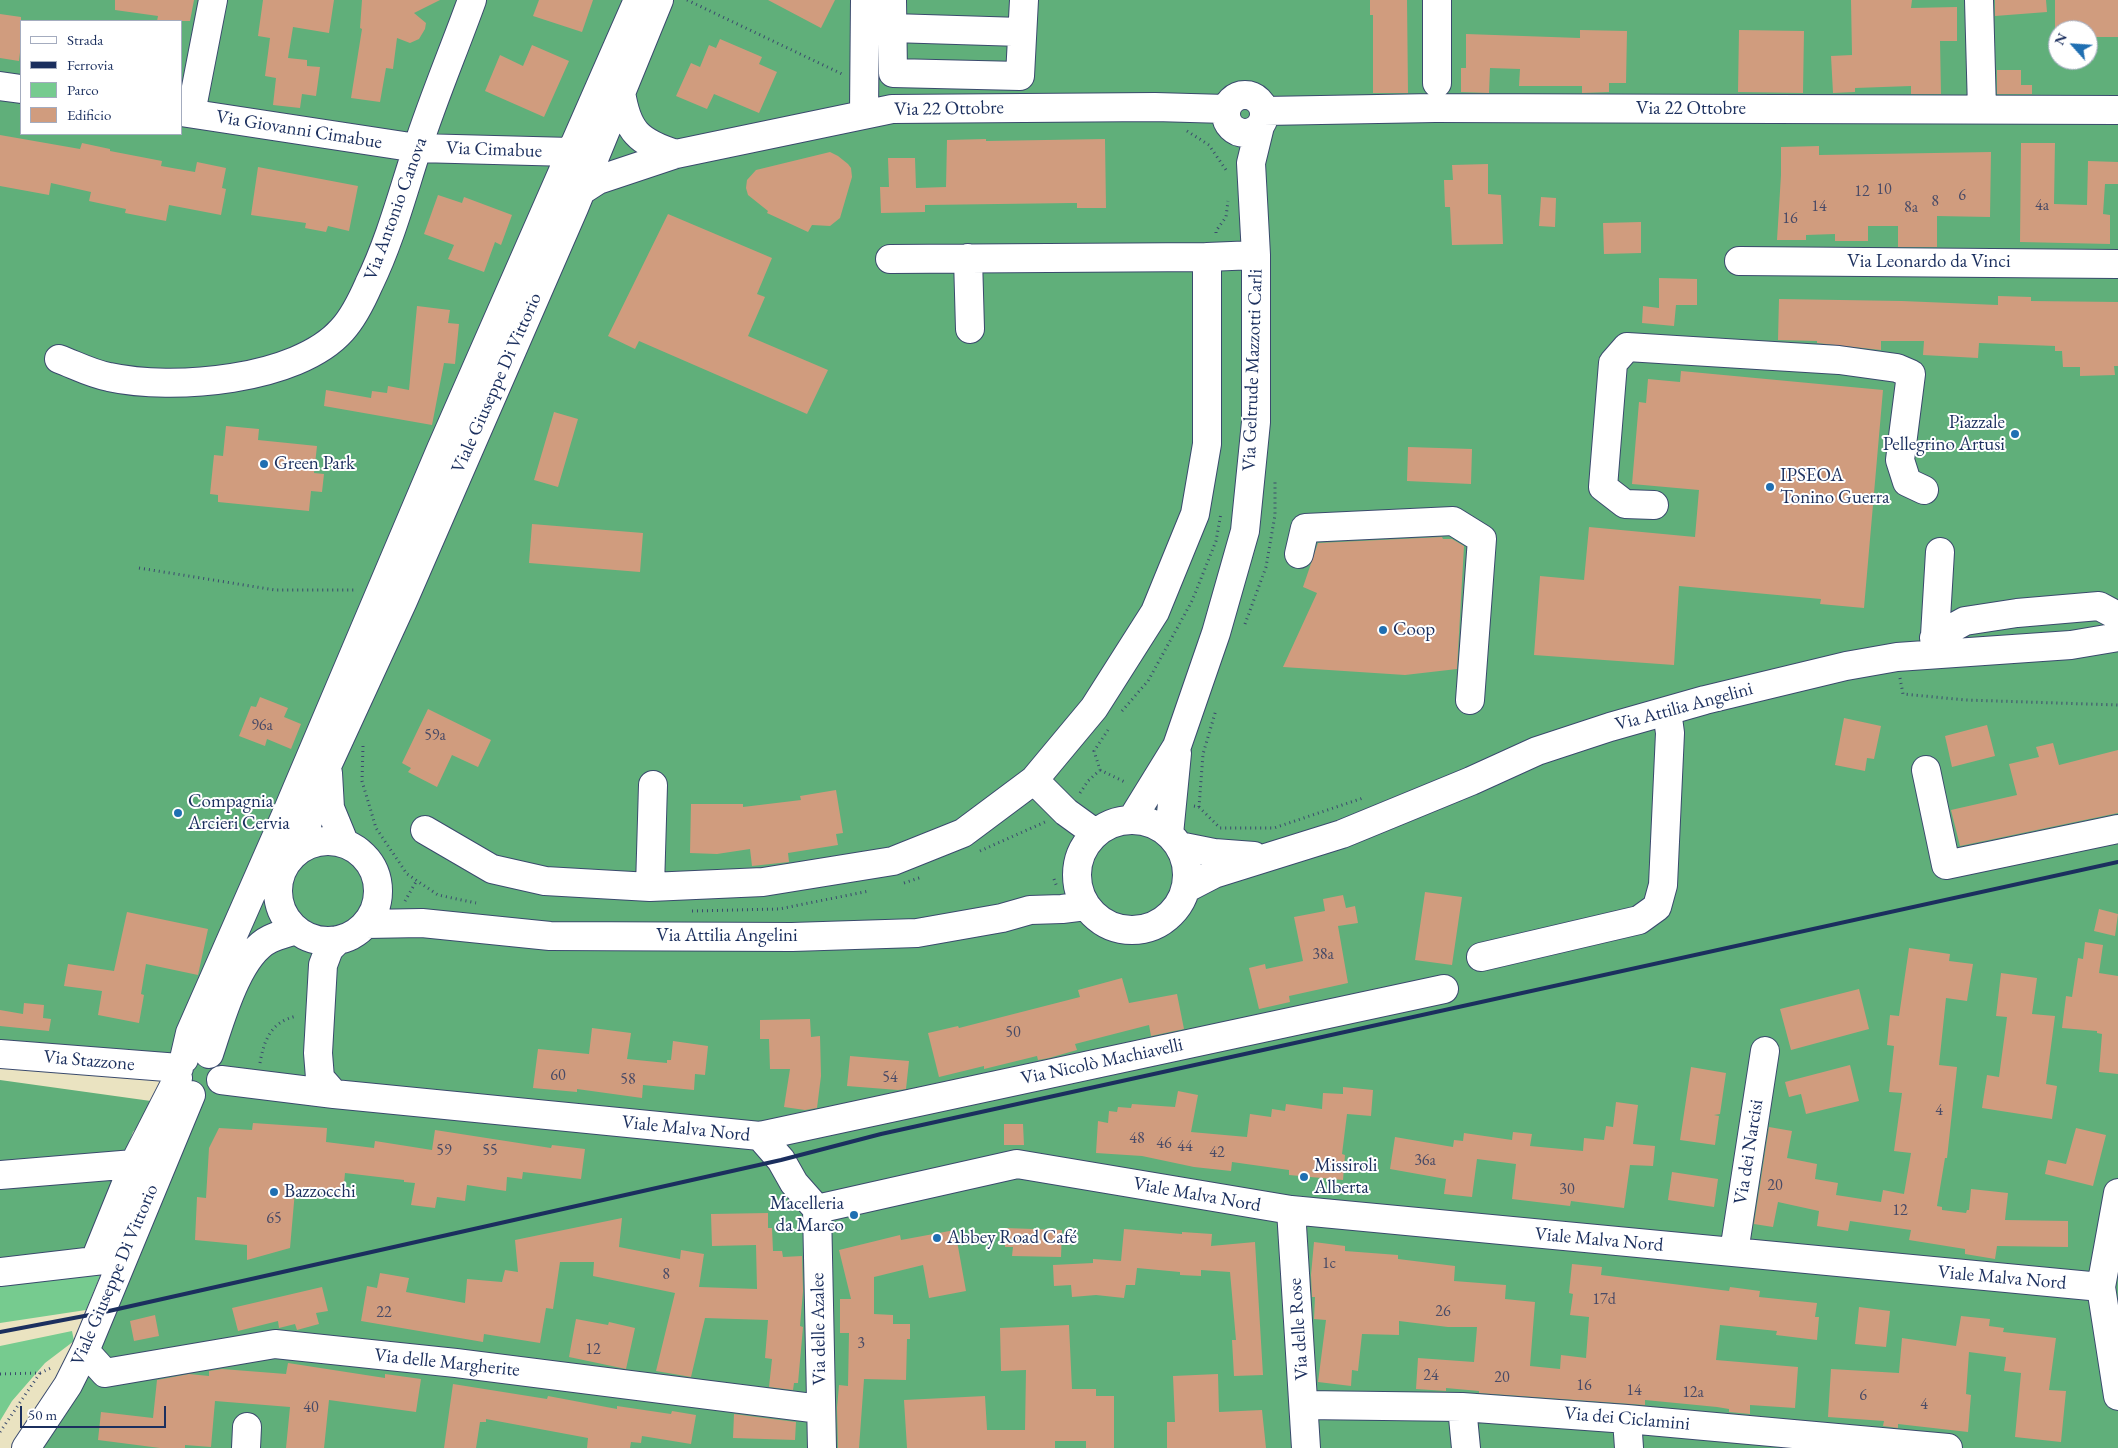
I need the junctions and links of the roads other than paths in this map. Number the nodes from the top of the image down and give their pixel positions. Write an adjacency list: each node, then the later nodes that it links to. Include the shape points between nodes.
1 (213, 0): 18 (street)
2 (472, 0): 21 (street, Via Antonio Canova)
3 (638, 0): 22 (street)
4 (659, 0): 15 (street, Viale Giuseppe Di Vittorio)
5 (892, 0): 10 (street)
6 (1024, 0): 11 (street)
7 (1437, 0): 12 (street)
8 (1979, 0): 16 (street)
9 (865, 8): 10 (street, via 885,17); 19 (street)
10 (892, 28): 11 (street); 11 (street, via 893,73 1020,76)
11 (1021, 32)
12 (1437, 83)
13 (0, 86): 14 (street)
14 (20, 89)
15 (621, 92): 23 (street, via 632,129 651,146); 24 (street, Viale Giuseppe Di Vittorio)
16 (1982, 109): 17 (street, Via 22 Ottobre); 20 (street, Via 22 Ottobre, via 1435,108)
17 (2118, 110)
18 (186, 112): 21 (street, Via Giovanni Cimabue)
19 (864, 113): 20 (street, Via 22 Ottobre, via 901,109 1155,107); 23 (street, Via 22 Ottobre)
20 (1246, 119): 25 (street, Via Geltrude Mazzotti Carli)
21 (417, 148): 22 (street, Via Cimabue); 32 (street, Via Antonio Canova, via 388,241 362,298 343,329 320,349 267,370 197,382 162,383 108,377)
22 (571, 152): 33 (street)
23 (676, 154): 24 (street, Via 22 Ottobre, via 598,180)
24 (581, 191): 33 (street, Viale Giuseppe Di Vittorio)
25 (1256, 255): 26 (street); 44 (street, Via Geltrude Mazzotti Carli, via 1256,422 1245,531 1216,633)
26 (1215, 256): 27 (street); 47 (street, via 1207,444 1195,514 1155,612 1094,708)
27 (968, 258): 28 (street); 31 (street)
28 (890, 259)
29 (1739, 261): 30 (street, Via Leonardo da Vinci)
30 (2118, 264)
31 (970, 329)
32 (59, 359)
33 (482, 387): 38 (street, Viale Giuseppe Di Vittorio)
34 (1924, 490): 35 (street, via 1907,482 1900,460 1910,374 1897,368 1839,360 1627,347 1613,363 1603,487 1625,504)
35 (1654, 505)
36 (1940, 552): 41 (street)
37 (1299, 554): 42 (street, via 1305,528 1453,521 1482,539)
38 (392, 596): 45 (street, Viale Giuseppe Di Vittorio); 72 (street, via 190,1034)
39 (2118, 616): 41 (street, via 2099,606 1965,621)
40 (2118, 636): 41 (street, Via Attilia Angelini, via 2072,645)
41 (1934, 646): 43 (street, Via Attilia Angelini)
42 (1470, 700)
43 (1667, 711): 56 (street, Via Attilia Angelini, via 1537,751 1342,834); 68 (street, via 1670,733 1663,885 1657,907 1639,920)
44 (1177, 746): 49 (street, Via Geltrude Mazzotti Carli); 53 (street, Via Geltrude Mazzotti Carli)
45 (328, 764): 54 (street, Viale Giuseppe Di Vittorio, via 330,808); 55 (street, Viale Giuseppe Di Vittorio, via 312,804)
46 (1926, 770): 50 (street, via 1946,865)
47 (1034, 780): 52 (street, via 1066,812); 58 (street, via 963,833 893,861 763,882)
48 (652, 785): 58 (street)
49 (1132, 819): 52 (street, via 1112,823); 53 (street, via 1158,826)
50 (2118, 829)
51 (425, 830): 58 (street, via 492,869 546,881)
52 (1094, 833): 57 (street, via 1079,856)
53 (1174, 840): 56 (street, Via Attilia Angelini, via 1214,853); 59 (street, via 1185,860)
54 (344, 842): 55 (street, via 315,841); 62 (street, via 359,850 371,863 377,878)
55 (302, 847): 60 (street, via 283,868)
56 (1270, 857): 59 (street, Via Attilia Angelini, via 1214,874)
57 (1076, 870): 61 (street, via 1078,889); 63 (street, Via Attilia Angelini)
58 (650, 887)
59 (1185, 889): 61 (street, via 1169,916 1156,925 1141,929 1125,930 1110,926 1096,918)
60 (278, 896): 65 (street, via 281,909); 66 (street)
61 (1086, 906): 63 (street, Via Attilia Angelini)
62 (401, 907): 63 (street, Via Attilia Angelini, via 550,936 792,937 917,933); 64 (street, Via Attilia Angelini); 64 (street, via 374,910)
63 (1030, 910)
64 (366, 924): 67 (street)
65 (296, 930): 66 (street, Viale Giuseppe Di Vittorio); 67 (street, via 309,938)
66 (269, 940): 72 (street, Viale Giuseppe Di Vittorio, via 253,954 231,988)
67 (338, 940): 74 (street, via 329,949 323,965 318,1053 320,1078)
68 (1481, 956)
69 (1444, 989): 75 (street, Via Nicolò Machiavelli)
70 (1765, 1051): 81 (street, Via dei Narcisi)
71 (0, 1054): 72 (street, Via Stazzone)
72 (188, 1071): 73 (street, Via Stazzone, via 198,1096 212,1092); 76 (street); 82 (street, Viale Giuseppe Di Vittorio)
73 (221, 1080): 74 (street, Viale Malva Nord)
74 (334, 1094): 75 (street, Viale Malva Nord)
75 (760, 1136): 79 (street, Viale Malva Nord, via 781,1160 794,1183)
76 (134, 1164): 77 (street); 83 (street)
77 (0, 1174)
78 (2118, 1193): 85 (street)
79 (818, 1209): 80 (street, Viale Malva Nord, via 1017,1164); 90 (street, Via delle Azalee)
80 (1291, 1210): 81 (street, Viale Malva Nord); 88 (street, Via delle Rose)
81 (1734, 1252): 85 (street, Viale Malva Nord)
82 (123, 1259): 83 (street); 86 (street, Viale Giuseppe Di Vittorio)
83 (95, 1260): 84 (street)
84 (0, 1272)
85 (2101, 1288): 87 (street)
86 (85, 1350): 90 (street, Via delle Margherite, via 105,1374 275,1344 456,1362); 92 (street, Viale Giuseppe Di Vittorio, via 68,1386)
87 (2118, 1396)
88 (1305, 1405): 89 (street, Via dei Ciclamini); 94 (street, Via delle Rose)
89 (1462, 1407): 91 (street, Via dei Ciclamini); 95 (street)
90 (820, 1409): 93 (street, Via delle Azalee)
91 (1627, 1419): 96 (street); 97 (street, Via dei Ciclamini)
92 (26, 1448)
93 (822, 1448)
94 (1306, 1448)
95 (1466, 1448)
96 (1629, 1448)
97 (1948, 1448)

